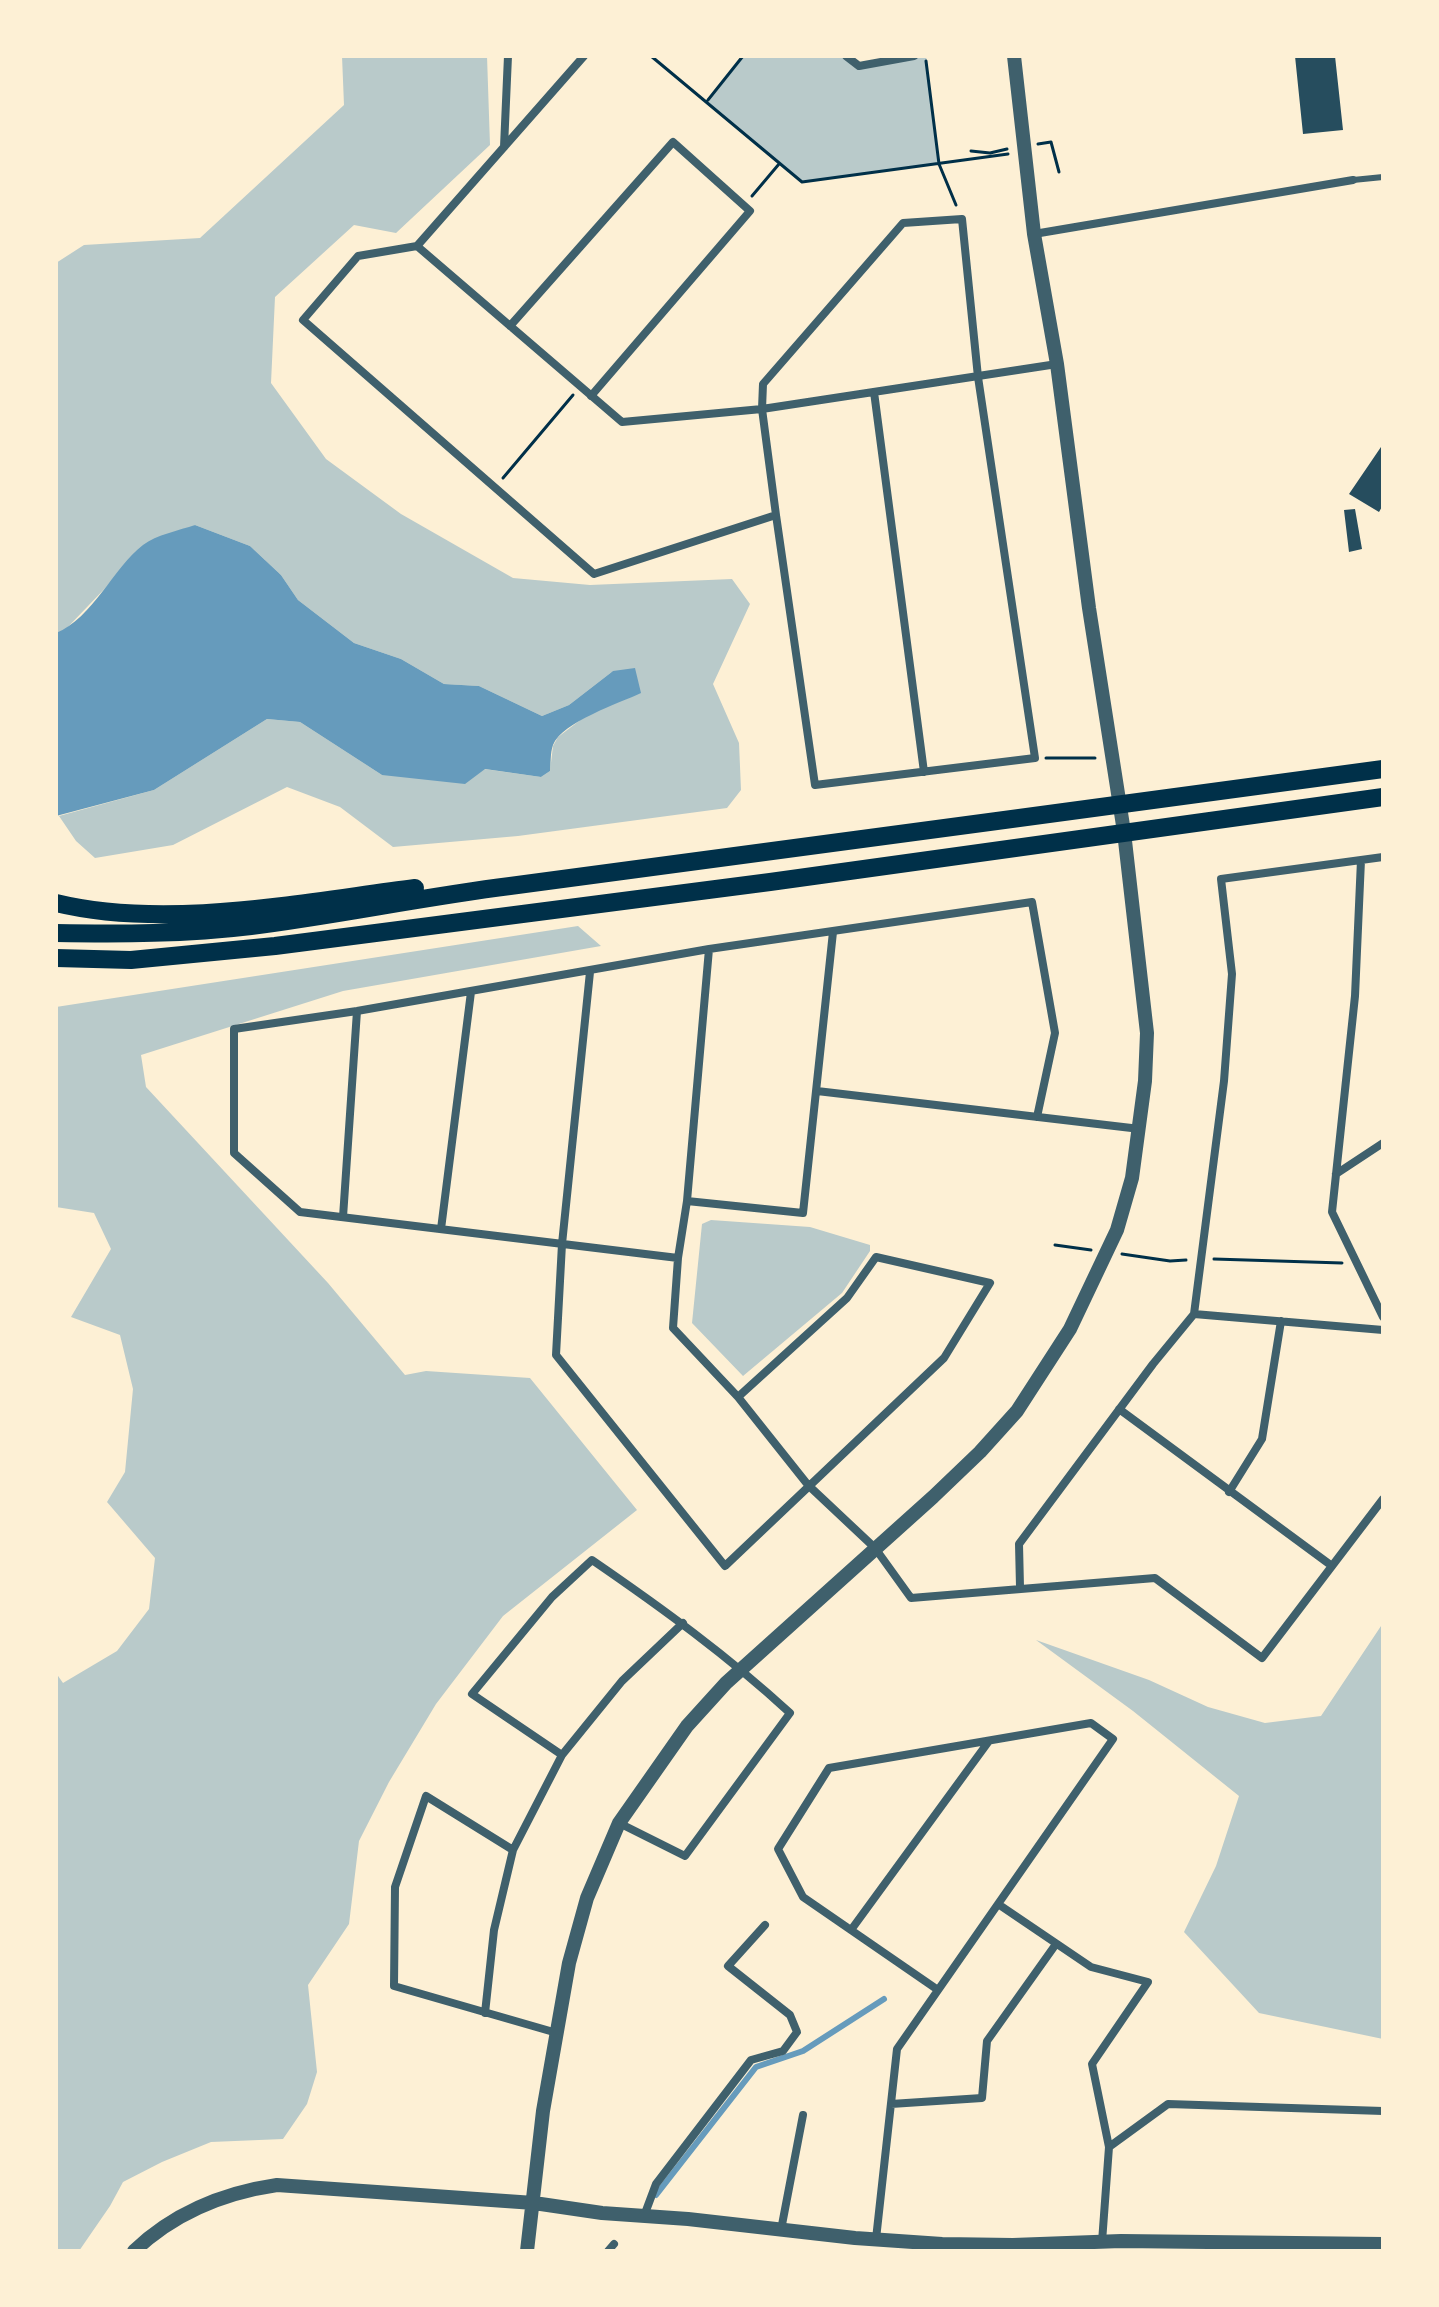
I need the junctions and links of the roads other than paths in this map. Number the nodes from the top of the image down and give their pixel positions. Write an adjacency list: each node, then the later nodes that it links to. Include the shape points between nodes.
1 (508, 56): 6 (street)
2 (584, 56): 6 (street)
3 (846, 56): 4 (street, via 859,66)
4 (914, 56)
5 (1014, 56): 9 (street)
6 (504, 147): 10 (street)
7 (1383, 177): 8 (lane)
8 (1353, 180): 9 (street)
9 (1034, 234): 12 (street)
10 (417, 246): 11 (street); 17 (street, via 358,256 303,320 594,574)
11 (510, 326): 15 (street); 15 (street, via 673,142 750,211)
12 (1057, 364): 13 (street); 21 (street)
13 (978, 377): 14 (street); 16 (street, via 962,219 903,223 763,384); 19 (street, via 1035,758)
14 (874, 392): 16 (street); 19 (street)
15 (591, 396): 16 (street, via 622,422)
16 (762, 409): 17 (street)
17 (776, 515): 19 (street, via 815,785)
18 (1383, 769): 21 (main road)
19 (924, 772)
20 (1383, 797): 22 (main road)
21 (1120, 804): 22 (street); 25 (main road)
22 (1124, 832): 30 (main road, via 275,946 131,960); 36 (street, via 1147,1033)
23 (1383, 857): 24 (street)
24 (1361, 860): 38 (street, via 1355,996); 44 (street, via 1221,879 1232,974)
25 (504, 887): 26 (main road, via 481,880 202,915); 28 (main road, via 249,926 137,935)
26 (56, 903)
27 (833, 932): 29 (street); 34 (street); 35 (street, via 1032,902 1055,1033)
28 (56, 933)
29 (709, 949): 31 (street); 39 (street)
30 (56, 958)
31 (590, 972): 32 (street); 42 (street)
32 (471, 992): 33 (street); 41 (street)
33 (357, 1011): 40 (street); 40 (street, via 234,1029 234,1153 300,1212)
34 (817, 1091): 35 (street); 39 (street, via 803,1213)
35 (1037, 1117): 36 (street)
36 (1140, 1129): 53 (street, via 1117,1230 1070,1329 1017,1411)
37 (1383, 1143): 38 (street)
38 (1336, 1174): 45 (street, via 1332,1212)
39 (687, 1201): 43 (street)
40 (343, 1217): 41 (street)
41 (441, 1229): 42 (street)
42 (562, 1244): 43 (street); 50 (street, via 556,1355 725,1566)
43 (678, 1258): 48 (street, via 673,1328)
44 (1194, 1314): 46 (street); 49 (street)
45 (1383, 1317)
46 (1281, 1321): 47 (street); 51 (street, via 1262,1439)
47 (1383, 1330)
48 (738, 1397): 50 (street); 50 (street, via 847,1298 876,1257 990,1283 944,1358)
49 (1119, 1409): 51 (street); 55 (street, via 1019,1544)
50 (808, 1485): 53 (street)
51 (1229, 1492): 54 (street)
52 (1383, 1499): 54 (street)
53 (875, 1548): 55 (street, via 911,1598); 57 (street)
54 (1332, 1566): 55 (street, via 1262,1658 1155,1578)
55 (1020, 1587)
56 (683, 1623): 57 (street); 59 (street, via 622,1681); 59 (street, via 592,1560 552,1597 472,1694)
57 (741, 1667): 60 (street, via 687,1726); 60 (street, via 790,1713 685,1856)
58 (989, 1740): 62 (street, via 1091,1723 1113,1739); 64 (street); 64 (street, via 829,1768 778,1849 803,1897)
59 (562, 1755): 61 (street)
60 (619, 1823): 68 (street, via 587,1898)
61 (513, 1850): 67 (street, via 494,1930); 67 (street, via 426,1796 395,1887 394,1986)
62 (998, 1904): 65 (street); 66 (street)
63 (765, 1925): 74 (street, via 728,1966 790,2015 797,2032 783,2051 751,2060 656,2184)
64 (851, 1930): 66 (street)
65 (1056, 1944): 69 (street, via 987,2041 982,2098); 72 (street, via 1091,1967 1148,1982 1092,2064)
66 (938, 1990): 69 (street, via 897,2049)
67 (485, 2013): 68 (street)
68 (557, 2033): 73 (street)
69 (891, 2104): 76 (street)
70 (1383, 2111): 72 (street, via 1168,2104)
71 (803, 2115): 75 (street)
72 (1109, 2147): 77 (street)
73 (534, 2203): 74 (street); 80 (street, via 277,2185 240,2190 190,2210); 81 (street)
74 (644, 2216): 75 (street)
75 (781, 2230): 76 (street)
76 (876, 2239): 77 (street, via 1013,2245)
77 (1102, 2242): 79 (street)
78 (1383, 2244): 79 (street)
79 (1236, 2247)
80 (134, 2251)
81 (527, 2251)

